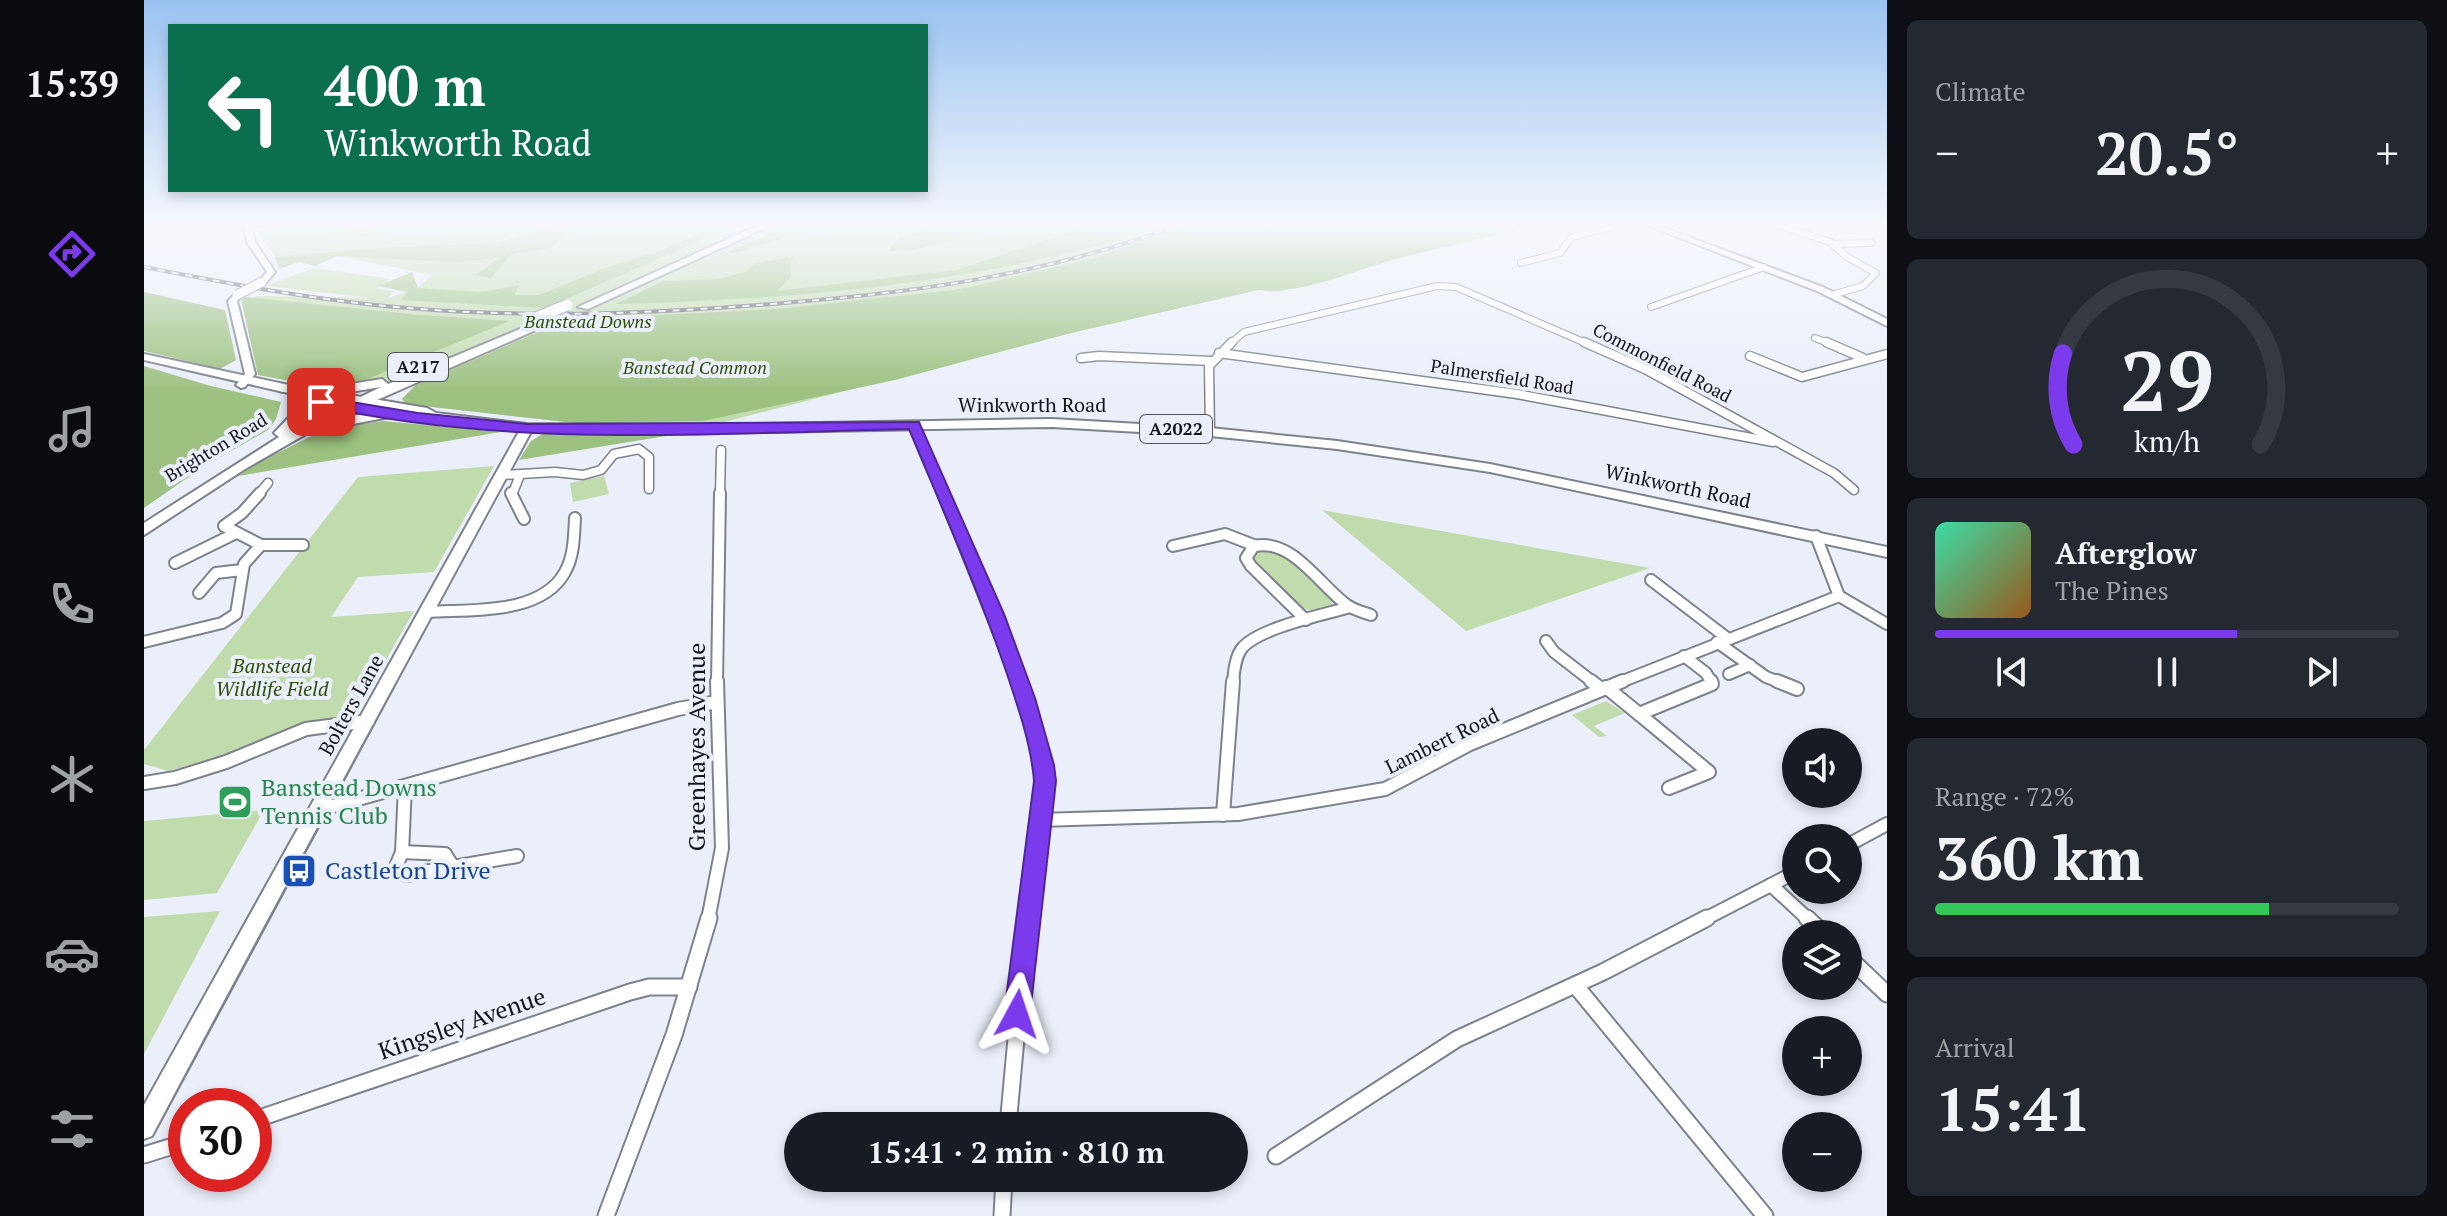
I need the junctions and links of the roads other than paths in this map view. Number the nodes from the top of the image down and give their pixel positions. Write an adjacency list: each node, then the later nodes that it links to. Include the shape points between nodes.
1 (263, 281): 19 (main road, bridge, via 232,301 250,374)
2 (621, 281): 20 (highway, Brighton Road / A217, bridge)
3 (643, 281): 18 (highway, Brighton Road / A217)
4 (1725, 281): 8 (street)
5 (1797, 281): 7 (main road)
6 (1870, 281): 7 (street)
7 (1832, 295): 9 (main road)
8 (1651, 307)
9 (1887, 323)
10 (1815, 338): 16 (street)
11 (1219, 353): 17 (street, Commonfield Road); 30 (street, Palmersfield Road, via 1517,394); 30 (street, Commonfield Road, via 1244,332 1437,286 1456,287 1631,362)
12 (1887, 354): 16 (street)
13 (1750, 356): 16 (street, via 1802,377)
14 (144, 357): 19 (main road, A2022)
15 (1081, 358): 17 (street)
16 (1863, 358)
17 (1211, 361): 28 (street)
18 (412, 379): 23 (highway, Brighton Road / A217); 24 (highway, via 392,397)
19 (244, 382): 21 (main road, A2022); 22 (main road, A2022)
20 (382, 383): 21 (highway, via 338,390); 23 (highway, Brighton Road / A217)
21 (284, 388): 23 (main road, A2022)
22 (306, 398): 23 (main road, A2022); 29 (highway, via 300,414)
23 (348, 403): 24 (main road, A2022); 27 (highway, Brighton Road / A217); 29 (highway, Brighton Road / A217)
24 (391, 410): 26 (main road, Winkworth Road / A2022); 27 (highway)
25 (914, 425): 26 (main road, Winkworth Road / A2022); 28 (main road, Winkworth Road / A2022, via 1052,423); 76 (street, via 1025,698 1045,781)
26 (527, 428): 33 (main road, Bolters Lane)
27 (303, 430): 32 (highway, Brighton Road / A217)
28 (1210, 432): 44 (main road, Winkworth Road / A2022, via 1490,468)
29 (281, 433): 32 (highway, Brighton Road / A217)
30 (1778, 442): 36 (street, Commonfield Road)
31 (721, 450): 68 (street, Greenhayes Avenue)
32 (228, 468): 37 (highway, Brighton Road / A217); 42 (highway, Brighton Road / A217)
33 (520, 474): 35 (street, via 545,466 552,472 593,473 614,454 639,449 649,457); 39 (street, via 511,492); 56 (main road, Bolters Lane)
34 (268, 483): 41 (street)
35 (649, 489)
36 (1854, 490)
37 (144, 516)
38 (575, 518): 56 (street, via 569,560 561,583 552,591 526,602)
39 (524, 519)
40 (210, 522): 41 (street)
41 (224, 526): 43 (street)
42 (144, 530)
43 (236, 533): 45 (street); 50 (street)
44 (1816, 536): 49 (main road, Winkworth Road / A2022); 54 (street)
45 (261, 545): 46 (street); 51 (street)
46 (303, 545)
47 (1173, 546): 48 (street, via 1221,533)
48 (1256, 546): 55 (street, via 1289,552); 58 (street, via 1246,558 1251,566)
49 (1887, 552)
50 (175, 563)
51 (242, 570): 53 (street, via 216,573); 62 (street, via 239,609 229,620)
52 (1651, 580): 60 (street)
53 (199, 593)
54 (1839, 596): 59 (street); 60 (street, Lambert Road)
55 (1350, 607): 57 (street); 58 (street)
56 (427, 612): 70 (main road, Bolters Lane)
57 (1371, 615)
58 (1306, 620): 75 (street, via 1247,644 1238,655)
59 (1887, 624)
60 (1722, 640): 63 (street, Lambert Road); 64 (street)
61 (1546, 641): 66 (street)
62 (144, 642)
63 (1684, 656): 66 (street, Lambert Road); 69 (street, via 1712,684)
64 (1750, 665): 65 (street); 67 (street)
65 (1729, 674)
66 (1603, 688): 69 (street); 75 (street, Lambert Road, via 1470,744 1385,789)
67 (1797, 689)
68 (717, 702): 72 (street); 87 (street, Greenhayes Avenue, via 722,848)
69 (1639, 714): 73 (street, via 1709,772)
70 (368, 721): 71 (street, via 306,729 226,762); 74 (main road, Bolters Lane)
71 (144, 783)
72 (405, 787): 74 (street); 79 (street)
73 (1669, 788)
74 (319, 810): 91 (main road, Bolters Lane)
75 (1223, 815): 76 (street, Lambert Road)
76 (1039, 820): 89 (street)
77 (1887, 824): 78 (street)
78 (1862, 837)
79 (402, 852): 81 (street, via 445,854); 81 (street, via 398,873)
80 (517, 856): 81 (street)
81 (453, 867)
82 (1782, 879): 83 (street)
83 (1771, 885): 84 (street); 86 (street)
84 (1809, 920)
85 (1862, 970): 88 (street)
86 (1575, 985): 94 (street, via 1457,1039); 98 (street)
87 (689, 987): 90 (street, Kingsley Avenue, via 630,992); 96 (street, Greenhayes Avenue)
88 (1887, 994)
89 (1009, 1112)
90 (272, 1114)
91 (144, 1128)
92 (168, 1148): 93 (street)
93 (144, 1155)
94 (1276, 1156)
95 (1003, 1192): 97 (street)
96 (606, 1216)
97 (1002, 1216)
98 (1765, 1216)

